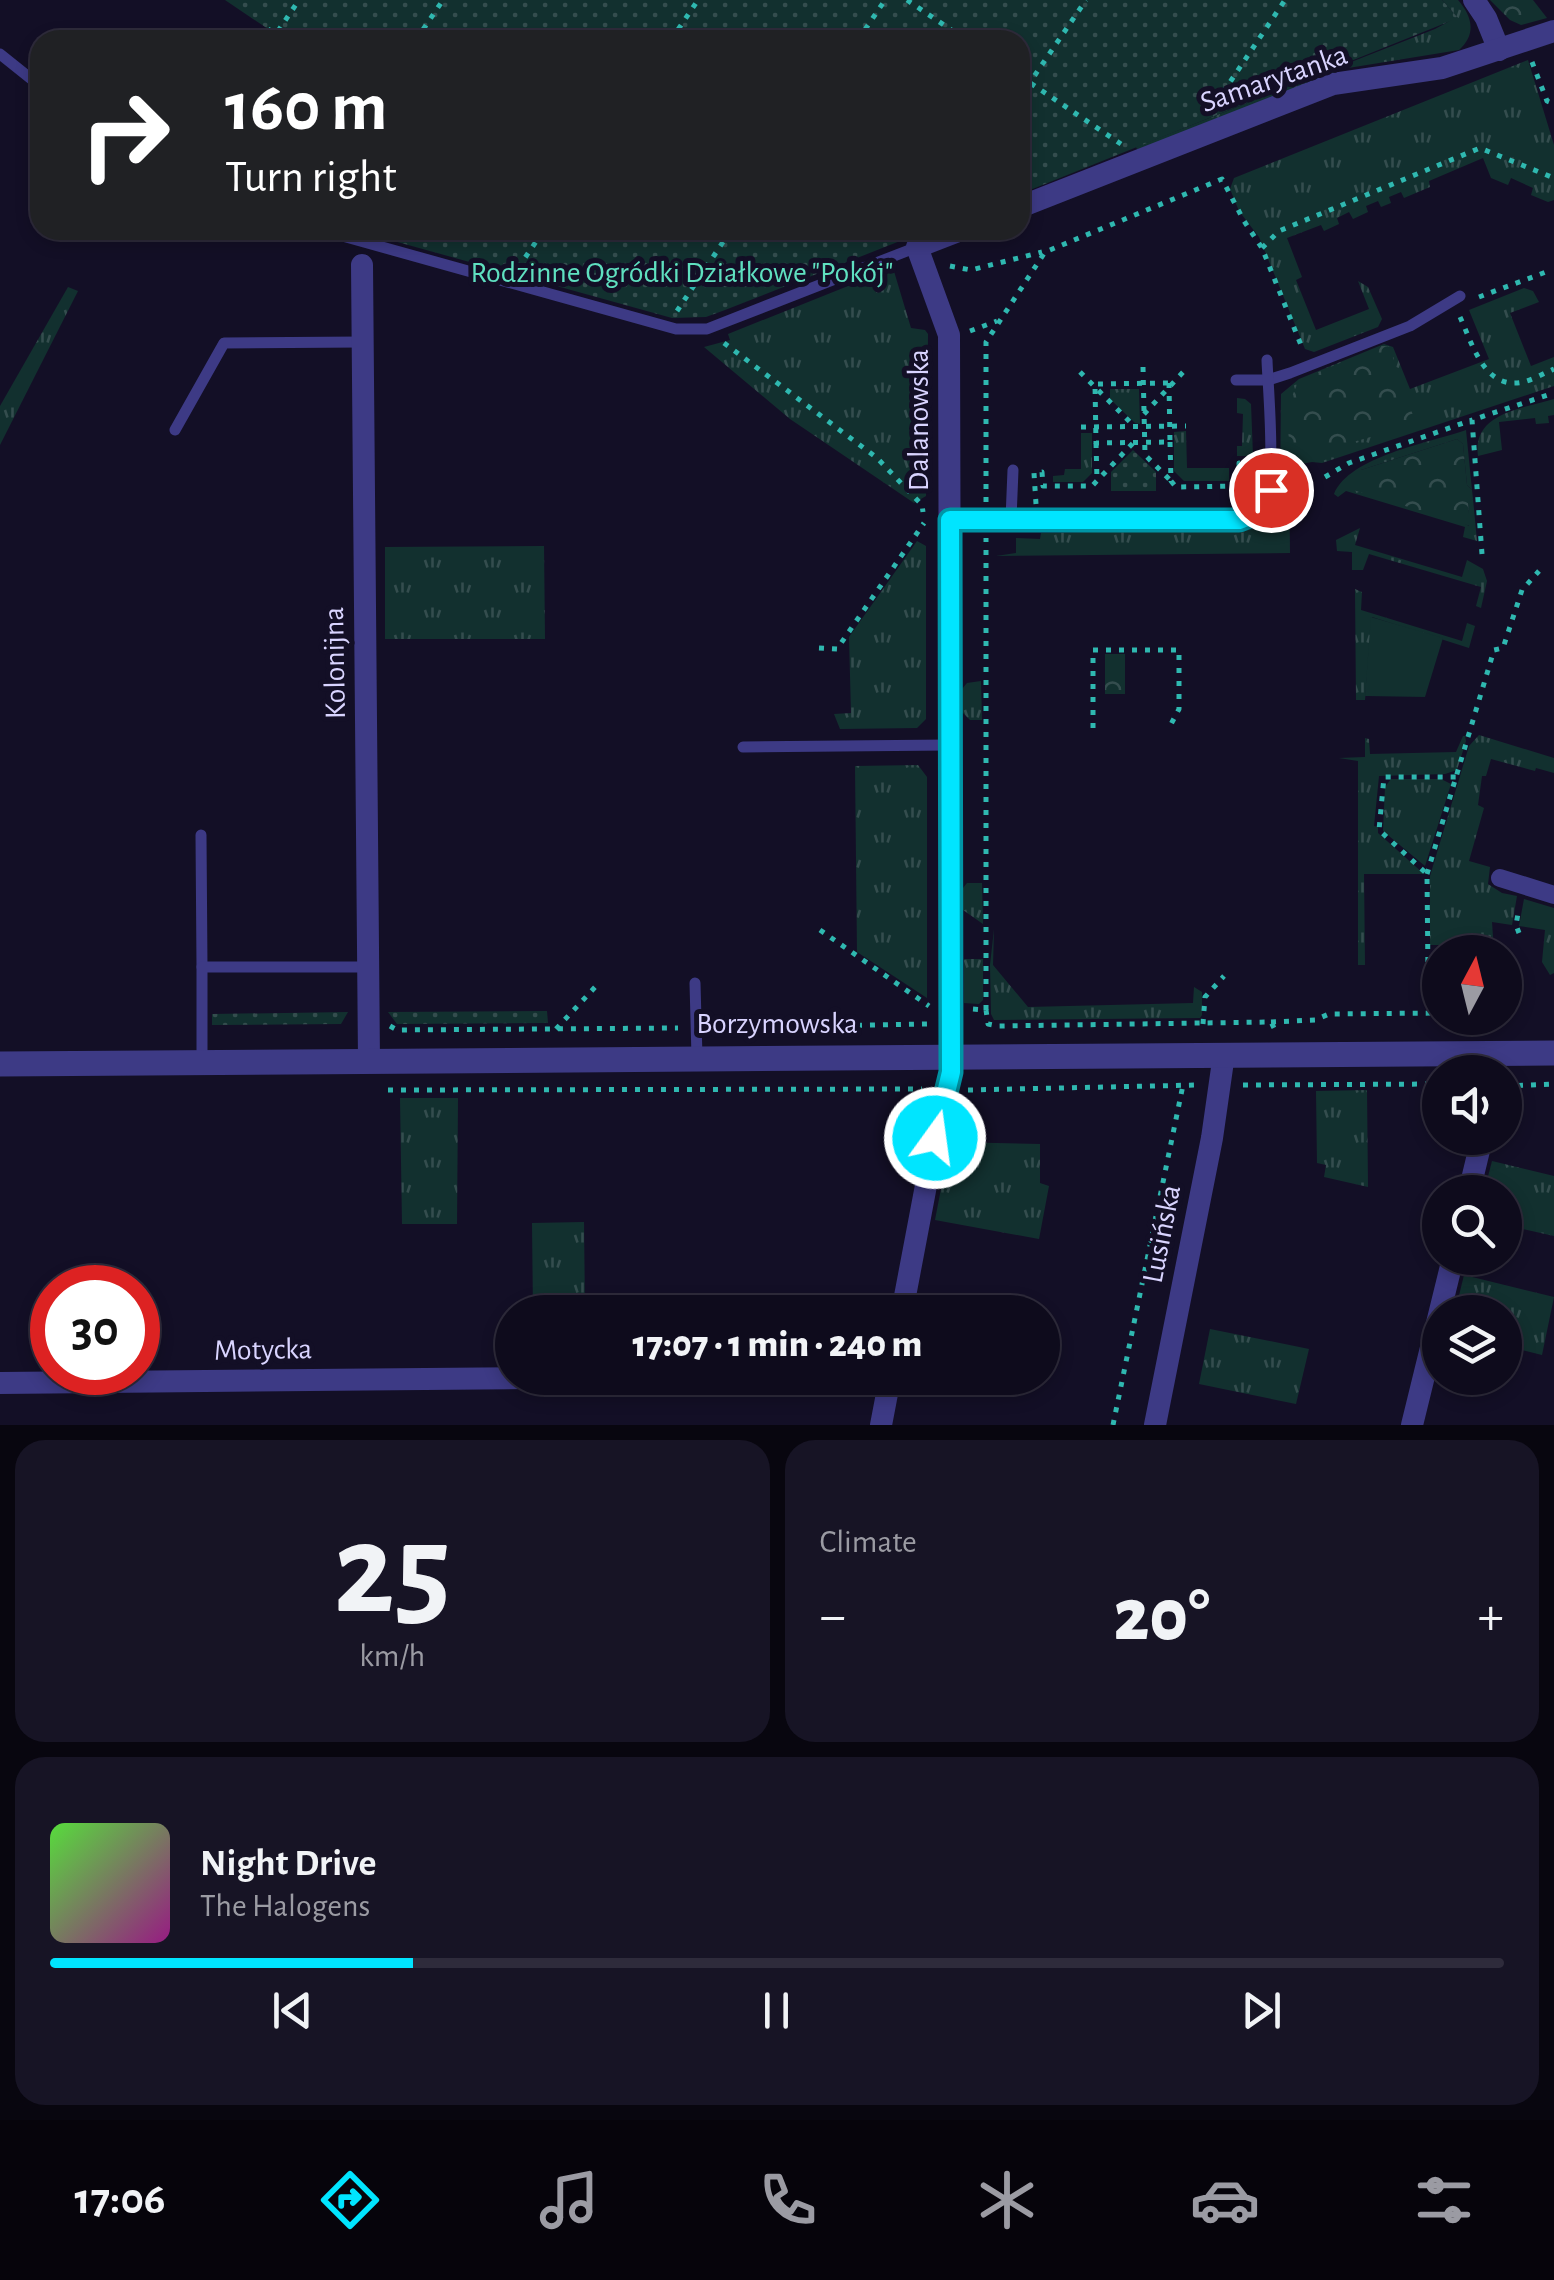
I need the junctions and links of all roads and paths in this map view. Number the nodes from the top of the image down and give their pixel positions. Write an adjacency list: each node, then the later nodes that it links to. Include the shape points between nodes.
1 (299, 0): 9 (path)
2 (443, 0): 10 (path)
3 (698, 0): 11 (path)
4 (884, 0): 12 (path)
5 (907, 0): 13 (path)
6 (1086, 0): 19 (path)
7 (1285, 0): 21 (path)
8 (1474, 0): 15 (street)
9 (279, 30)
10 (423, 30)
11 (678, 30)
12 (864, 30)
13 (951, 30)
14 (1554, 32): 15 (street, Samarytanka)
15 (1499, 50): 24 (street, Samarytanka, via 1442,68 1333,84)
16 (0, 54): 18 (lane)
17 (1529, 54): 20 (path)
18 (30, 78)
19 (1030, 82): 22 (path)
20 (1554, 104)
21 (1207, 117)
22 (1128, 151)
23 (1554, 178): 31 (path, via 1480,148 1279,231)
24 (1030, 203)
25 (1242, 217): 31 (path)
26 (357, 240): 38 (lane, via 676,329)
27 (537, 240): 35 (path)
28 (724, 240): 37 (path)
29 (935, 240): 30 (street)
30 (917, 247): 32 (path, via 971,270); 38 (lane); 72 (street, Dalanowska, via 949,335)
31 (1262, 248): 41 (path)
32 (1044, 252)
33 (362, 265): 39 (street, Kolonijna)
34 (1546, 272): 36 (path, via 1484,298)
35 (514, 275)
36 (1456, 298): 41 (lane, via 1410,326); 44 (path, via 1490,373 1512,383)
37 (672, 318)
38 (707, 329): 73 (path, via 877,458 922,506)
39 (362, 342): 60 (lane, via 224,343); 92 (street, Kolonijna)
40 (1268, 360): 47 (lane)
41 (1310, 365): 47 (lane)
42 (1144, 367): 48 (path)
43 (1186, 369): 49 (path)
44 (1554, 370)
45 (1080, 372): 50 (path)
46 (1236, 380): 47 (lane)
47 (1268, 380): 71 (lane, via 1271,490 1252,517)
48 (1144, 383): 49 (path); 50 (path); 52 (path)
49 (1170, 383): 52 (path); 56 (path)
50 (1095, 384): 54 (path); 59 (path)
51 (1554, 393): 53 (path)
52 (1144, 414): 55 (path)
53 (1472, 420): 67 (path); 75 (path)
54 (1134, 426): 55 (path); 59 (path)
55 (1144, 426): 56 (path); 62 (path)
56 (1170, 426): 57 (path); 63 (path)
57 (1186, 426)
58 (1081, 427): 59 (path)
59 (1096, 427): 64 (path)
60 (175, 430)
61 (1134, 442): 62 (path); 64 (path); 68 (path)
62 (1144, 442): 63 (path); 69 (path, via 1145,456)
63 (1170, 442): 69 (path)
64 (1096, 443): 68 (path)
65 (1244, 463): 69 (path, via 1239,462 1240,486)
66 (1013, 470): 71 (lane)
67 (1325, 477)
68 (1096, 481): 70 (path, via 1042,486 1042,472 1034,473)
69 (1171, 481)
70 (1035, 488)
71 (1011, 519): 72 (lane)
72 (950, 520): 80 (street, Dalanowska)
73 (924, 523): 74 (path); 77 (path, via 837,650)
74 (927, 536)
75 (1482, 554)
76 (1539, 570): 82 (path, via 1522,590 1503,648 1494,650)
77 (818, 648)
78 (1093, 728): 79 (path, via 1093,650 1179,650 1178,709)
79 (1170, 728)
80 (948, 744): 81 (lane); 103 (street, Dalanowska)
81 (743, 747)
82 (1456, 776): 84 (path); 84 (path, via 1384,777 1379,830)
83 (201, 835): 91 (lane)
84 (1427, 874): 90 (path)
85 (1500, 878): 86 (street)
86 (1554, 894)
87 (1521, 898): 89 (path)
88 (820, 930): 96 (path, via 934,1009)
89 (1519, 933)
90 (1428, 935)
91 (202, 967): 92 (lane); 109 (lane)
92 (368, 967): 106 (street, Kolonijna)
93 (1224, 976): 99 (path, via 1205,997)
94 (695, 983): 104 (lane)
95 (598, 984): 100 (path)
96 (934, 990)
97 (1422, 1013): 98 (path)
98 (1271, 1022)
99 (1202, 1024)
100 (556, 1029)
101 (1554, 1052): 105 (street, Borzymowska)
102 (1224, 1054): 103 (street, Borzymowska); 107 (street, Borzymowska); 114 (street, Lusińska)
103 (951, 1056): 104 (street, Borzymowska); 115 (street, Dalanowska)
104 (696, 1057): 106 (street, Borzymowska)
105 (1522, 1058)
106 (369, 1061): 109 (street, Borzymowska)
107 (1422, 1061)
108 (0, 1064): 109 (street, Borzymowska)
109 (202, 1064)
110 (1422, 1084): 114 (path)
111 (1554, 1084): 113 (path)
112 (1183, 1085): 114 (path); 115 (path); 123 (path)
113 (1522, 1085)
114 (1220, 1086): 124 (street, Lusińska)
115 (947, 1088): 116 (path); 118 (street, Dalanowska)
116 (379, 1090)
117 (1449, 1275): 125 (street)
118 (905, 1295)
119 (495, 1378): 120 (street, Motycka)
120 (0, 1383)
121 (886, 1395): 122 (street)
122 (880, 1425)
123 (1113, 1425)
124 (1155, 1425)
125 (1412, 1425)

